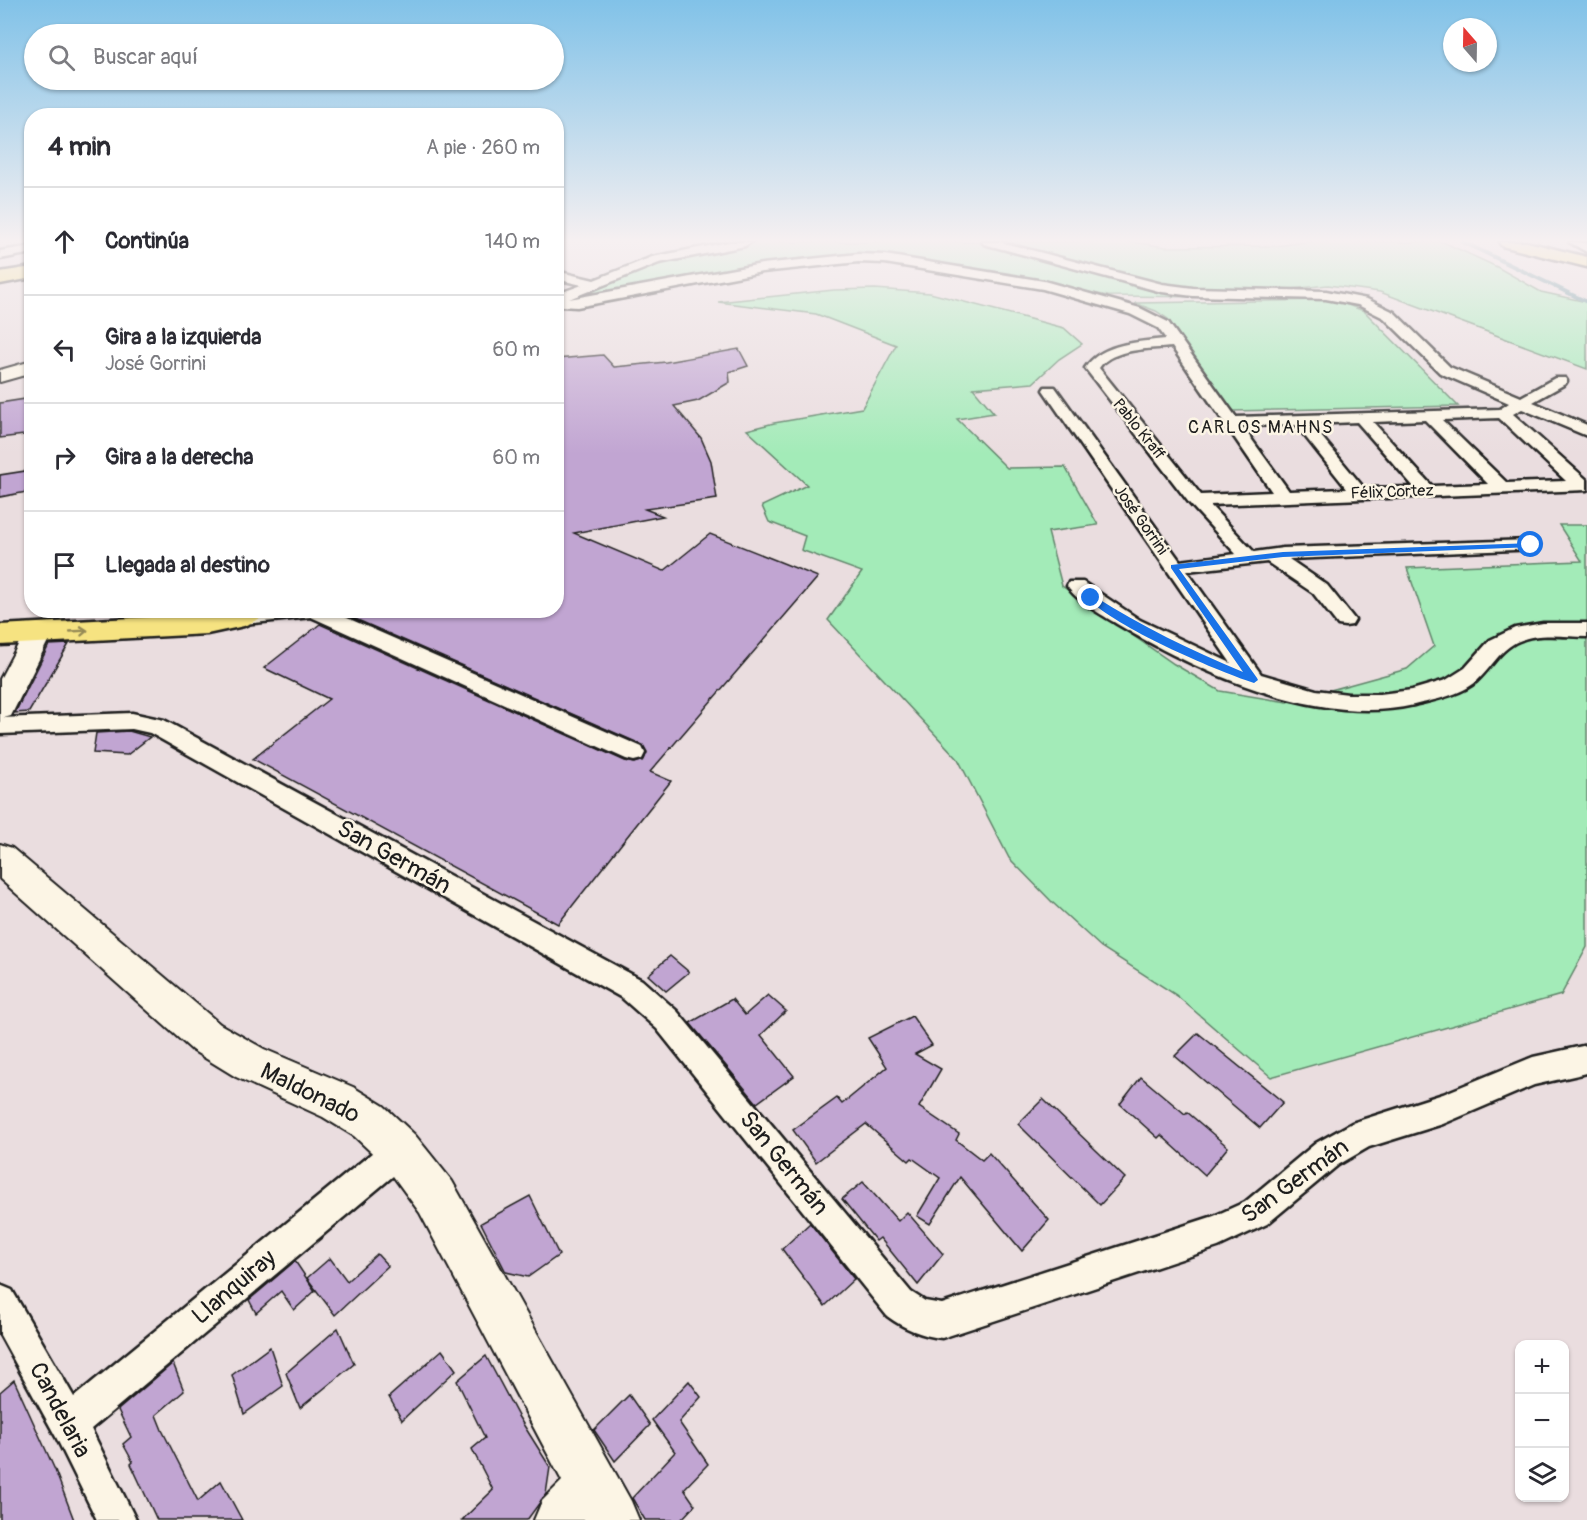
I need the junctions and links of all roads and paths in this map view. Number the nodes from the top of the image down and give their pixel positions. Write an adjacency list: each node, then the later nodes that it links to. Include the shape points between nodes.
1 (1143, 313): 3 (street, via 1163,325)
2 (1385, 313): 8 (street, via 1439,366)
3 (1177, 343): 13 (street); 20 (street, Pablo Kraff, via 1128,348 1100,357 1092,368)
4 (24, 369): 5 (street)
5 (0, 376)
6 (1560, 381): 8 (street)
7 (1050, 390): 24 (street, José Gorrini)
8 (1521, 403): 9 (street); 14 (street)
9 (1503, 413): 10 (street); 15 (street)
10 (1430, 416): 11 (street); 16 (street)
11 (1361, 418): 12 (street); 17 (street)
12 (1300, 420): 13 (street); 18 (street)
13 (1232, 422): 19 (street)
14 (1587, 432)
15 (1584, 485): 16 (street, Félix Cortez)
16 (1502, 488): 17 (street, Félix Cortez)
17 (1427, 491): 18 (street, Félix Cortez)
18 (1360, 494): 19 (street, Félix Cortez)
19 (1284, 497): 20 (street, Félix Cortez)
20 (1196, 500): 23 (street, Pablo Kraff)
21 (1531, 545): 22 (street)
22 (1271, 556): 23 (street); 28 (street, via 1320,589)
23 (1250, 558): 24 (street)
24 (1174, 567): 32 (street, José Gorrini)
25 (1076, 586): 32 (street, via 1148,633)
26 (232, 618): 30 (main road, one-way to 26, via 207,624)
27 (327, 618): 35 (street)
28 (1346, 620)
29 (1587, 630): 32 (street, via 1536,631 1511,636 1495,646 1460,683 1400,700 1329,700)
30 (38, 633): 31 (main road); 33 (street)
31 (0, 635)
32 (1254, 680)
33 (0, 708)
34 (0, 726): 37 (street, San Germán, via 119,721 156,726 632,989 667,1020 899,1304 928,1320 942,1320 1218,1232 1256,1214 1327,1154 1363,1134 1443,1109 1533,1071)
35 (634, 753)
36 (0, 858): 38 (street, Maldonado, via 206,1037 250,1063 354,1111)
37 (1587, 1059)
38 (400, 1150): 40 (street, Llanquiray); 41 (street, Maldonado, via 436,1197)
39 (0, 1302): 40 (street, Candelaria)
40 (69, 1424): 42 (street, Candelaria)
41 (589, 1509)
42 (117, 1520)

